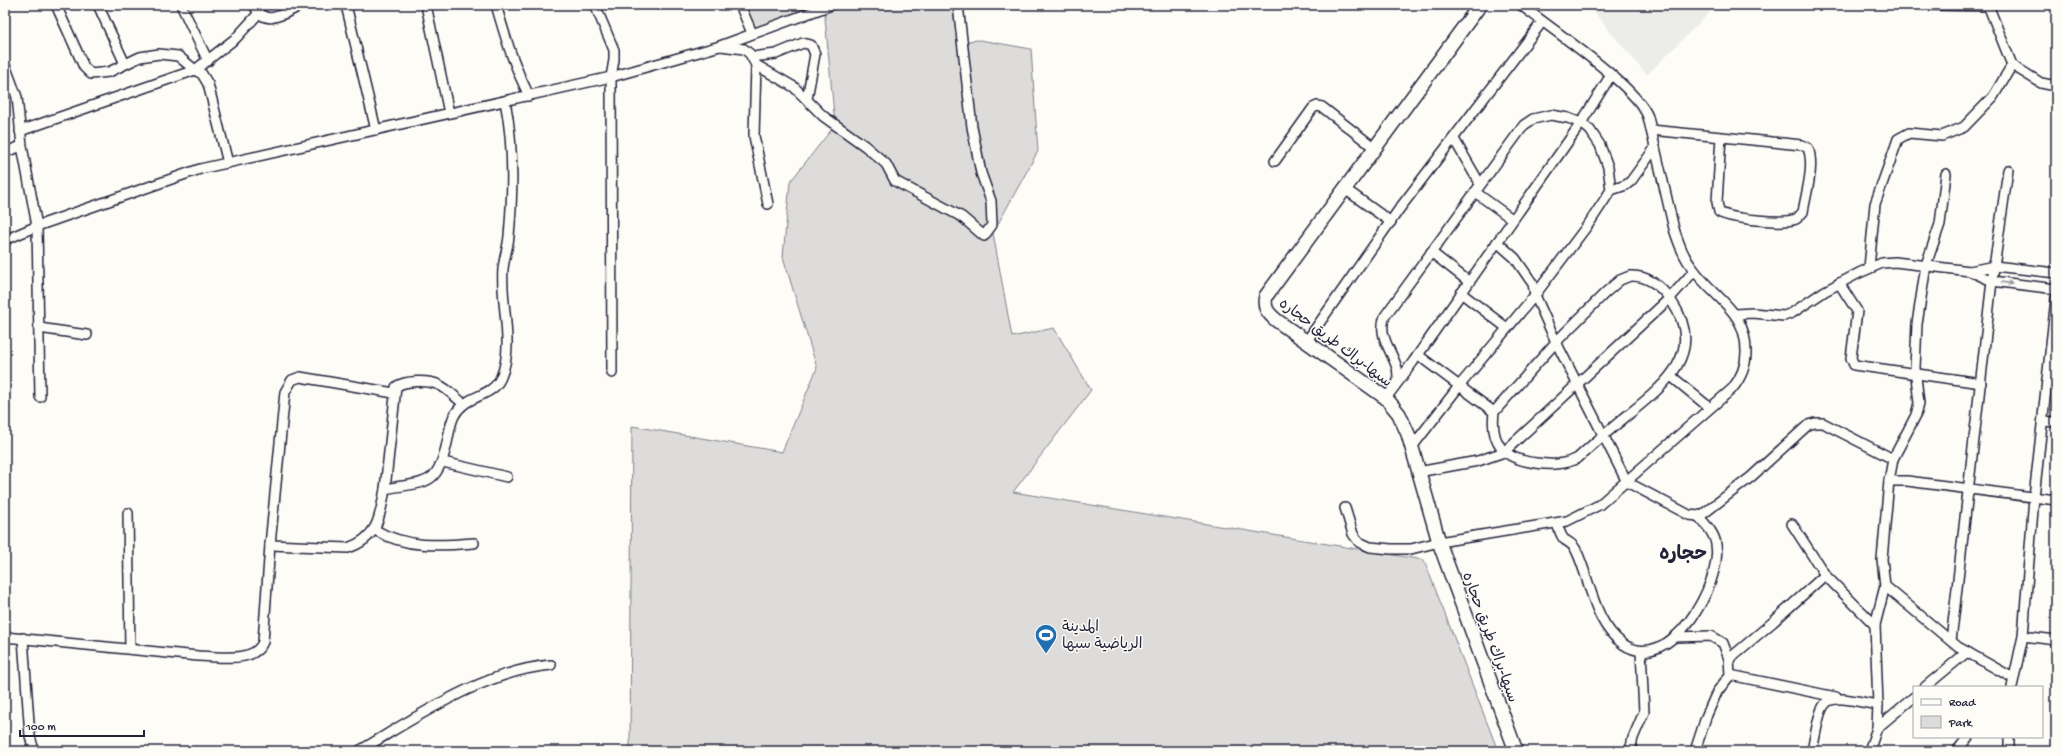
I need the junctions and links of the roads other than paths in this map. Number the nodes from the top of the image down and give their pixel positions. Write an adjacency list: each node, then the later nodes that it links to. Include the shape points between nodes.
1 (56, 5): 24 (street, via 84,67 91,74 109,72)
2 (98, 5): 24 (street)
3 (181, 5): 22 (street)
4 (254, 5): 18 (street)
5 (302, 5): 18 (street, via 272,18 266,19)
6 (346, 5): 36 (street)
7 (426, 5): 34 (street)
8 (496, 5): 31 (street, via 513,63)
9 (595, 5): 29 (street, via 614,50)
10 (740, 5): 20 (street)
11 (831, 5): 17 (street)
12 (958, 5): 32 (street, via 972,127 981,173 991,201 992,225 984,236 962,216 895,181 886,164 829,120)
13 (1480, 5): 42 (main road, سبها-براك طريق حجاره)
14 (1521, 5): 19 (street)
15 (1924, 5): 16 (street)
16 (1988, 6): 26 (street)
17 (814, 8): 20 (street)
18 (258, 14): 22 (street, via 236,38)
19 (1542, 22): 28 (street); 40 (street)
20 (752, 33): 21 (street)
21 (720, 46): 23 (street, via 744,49); 29 (street)
22 (208, 61): 27 (street)
23 (754, 61): 32 (street); 32 (street, via 803,43 811,45 815,54); 53 (street, via 754,136)
24 (125, 64): 27 (street, via 159,54 178,56)
25 (5, 65): 38 (street, via 17,97)
26 (2012, 65): 30 (street, via 2041,83); 62 (street, via 1993,97 1964,126 1942,136 1909,133 1898,139 1875,204)
27 (195, 70): 38 (street); 46 (street, via 202,74 208,84)
28 (1611, 75): 35 (street); 37 (street, via 1642,104)
29 (611, 77): 31 (street); 82 (street)
30 (2056, 86)
31 (529, 96): 33 (street)
32 (807, 99)
33 (505, 101): 34 (street); 92 (street, via 512,161 509,238 503,269 506,360 497,384 490,391 471,398)
34 (449, 113): 36 (street)
35 (1581, 123): 49 (street, via 1551,115 1528,122); 51 (street, via 1590,130 1600,145 1608,167); 54 (street)
36 (376, 130): 46 (street)
37 (1651, 130): 39 (street); 43 (street)
38 (20, 131): 41 (street)
39 (1721, 137): 39 (street, via 1717,202 1719,212 1725,216 1755,220 1796,219 1803,212 1810,168 1808,148 1802,145)
40 (1454, 139): 49 (street); 55 (street)
41 (22, 146): 44 (street); 56 (street)
42 (1376, 148): 45 (street, via 1322,107 1317,106); 50 (main road, سبها-براك طريق حجاره)
43 (1655, 148): 51 (street, via 1629,183); 63 (street, via 1679,246)
44 (5, 152)
45 (1275, 161)
46 (228, 162): 56 (street, via 200,169)
47 (2008, 170): 61 (street)
48 (1946, 174): 60 (street, via 1940,224)
49 (1480, 184): 52 (street)
50 (1345, 189): 55 (street); 78 (main road, سبها-براك طريق حجاره, via 1266,296 1267,312)
51 (1611, 190): 71 (street)
52 (1475, 192): 54 (street); 59 (street)
53 (768, 204)
54 (1512, 219): 58 (street)
55 (1391, 222): 78 (street)
56 (38, 226): 57 (street); 75 (street)
57 (5, 240)
58 (1497, 242): 66 (street); 71 (street, via 1519,263 1533,284)
59 (1431, 252): 66 (street); 85 (street, via 1384,319 1385,339 1397,369)
60 (1926, 266): 62 (street, via 1895,262); 64 (street); 83 (street, via 1917,324)
61 (1994, 266): 64 (street); 65 (street); 67 (street)
62 (1869, 268): 68 (street)
63 (1694, 271): 72 (street); 74 (street)
64 (1970, 271): 67 (street)
65 (2056, 273)
66 (1468, 281): 70 (street)
67 (1992, 281): 69 (street, one-way to 69); 87 (street)
68 (1840, 283): 74 (street, via 1784,316); 83 (street, via 1857,311 1852,362 1861,366)
69 (2056, 289)
70 (1461, 293): 76 (street); 80 (street)
71 (1535, 295): 76 (street); 79 (street)
72 (1670, 298): 79 (street, via 1658,285 1644,277 1624,278 1615,283); 84 (street, via 1682,321 1686,341); 86 (street)
73 (2056, 299): 81 (street)
74 (1735, 314): 93 (street, via 1743,327 1746,340 1743,371 1732,389)
75 (39, 328): 77 (street); 90 (street)
76 (1507, 328): 88 (street)
77 (87, 335)
78 (1306, 342): 91 (main road, سبها-براك طريق حجاره)
79 (1556, 342): 86 (street); 94 (street)
80 (1418, 355): 85 (street); 88 (street)
81 (2054, 357): 95 (street)
82 (612, 373)
83 (1916, 374): 87 (street); 100 (street, via 1919,392 1916,415)
84 (1671, 376): 93 (street); 97 (street, via 1648,399)
85 (1398, 381): 91 (street)
86 (1578, 383): 97 (street); 99 (street)
87 (1980, 383): 106 (street)
88 (1460, 385): 94 (street); 98 (street)
89 (394, 393): 92 (street, via 396,387 402,384 434,383); 107 (street); 118 (street, via 300,377 288,384 285,392)
90 (40, 397)
91 (1386, 398): 98 (main road, سبها-براك طريق حجاره, via 1399,414)
92 (464, 404): 101 (street, via 453,417)
93 (1710, 408): 105 (street)
94 (1494, 412): 99 (street, via 1497,442)
95 (2043, 421): 96 (street); 108 (street)
96 (2056, 422)
97 (1604, 435): 99 (street, via 1578,458 1563,464 1524,462); 105 (street)
98 (1412, 447): 102 (main road, سبها-براك طريق حجاره)
99 (1504, 452): 102 (street, via 1482,460)
100 (1893, 459): 104 (street); 112 (street, via 1824,423 1808,425 1751,477 1709,511)
101 (443, 462): 103 (street); 107 (street, via 431,479)
102 (1418, 472): 116 (main road, سبها-براك طريق حجاره)
103 (507, 477)
104 (1889, 481): 106 (street); 120 (street, via 1882,559)
105 (1627, 482): 112 (street, via 1684,513); 113 (street, via 1587,513)
106 (1967, 488): 108 (street); 127 (street)
107 (385, 489): 115 (street)
108 (2034, 497): 109 (street); 122 (street)
109 (2056, 500)
110 (1345, 508): 116 (street, via 1353,534 1359,542 1370,547 1411,550)
111 (128, 513): 128 (street)
112 (1698, 516): 124 (street, via 1709,528 1716,544 1711,582 1700,605)
113 (1557, 524): 116 (street); 129 (street, via 1563,538 1575,547 1596,605 1607,626 1624,644)
114 (1792, 524): 119 (street)
115 (374, 530): 117 (street, via 389,539 407,544); 118 (street, via 360,544 348,548)
116 (1439, 542): 144 (main road, سبها-براك طريق حجاره)
117 (474, 543)
118 (270, 545): 128 (street, via 263,642 258,651 248,655 226,657)
119 (1825, 575): 121 (street); 131 (street)
120 (1884, 586): 121 (street); 127 (street)
121 (1875, 625): 138 (street)
122 (2022, 636): 126 (street); 134 (street)
123 (5, 637): 125 (street)
124 (1674, 637): 129 (street, via 1654,650); 131 (street, via 1716,638 1726,648)
125 (23, 638): 128 (street); 142 (street, via 30,736)
126 (2056, 640)
127 (1950, 641): 130 (street)
128 (130, 649)
129 (1641, 651): 145 (street, via 1644,712)
130 (1967, 652): 134 (street); 135 (street)
131 (1729, 659): 133 (street)
132 (551, 665): 143 (street, via 514,673 454,696)
133 (1730, 675): 136 (street); 146 (street, via 1717,692)
134 (2012, 682)
135 (1926, 686)
136 (1836, 697): 138 (street); 147 (street, via 1827,700 1821,708)
137 (1913, 698): 139 (street)
138 (1878, 705): 139 (street)
139 (1877, 728): 148 (street)
140 (1967, 738): 149 (street)
141 (2009, 738): 150 (street)
142 (34, 751)
143 (359, 751)
144 (1516, 751)
145 (1630, 751)
146 (1695, 751)
147 (1812, 751)
148 (1869, 751)
149 (1958, 751)
150 (2009, 751)

